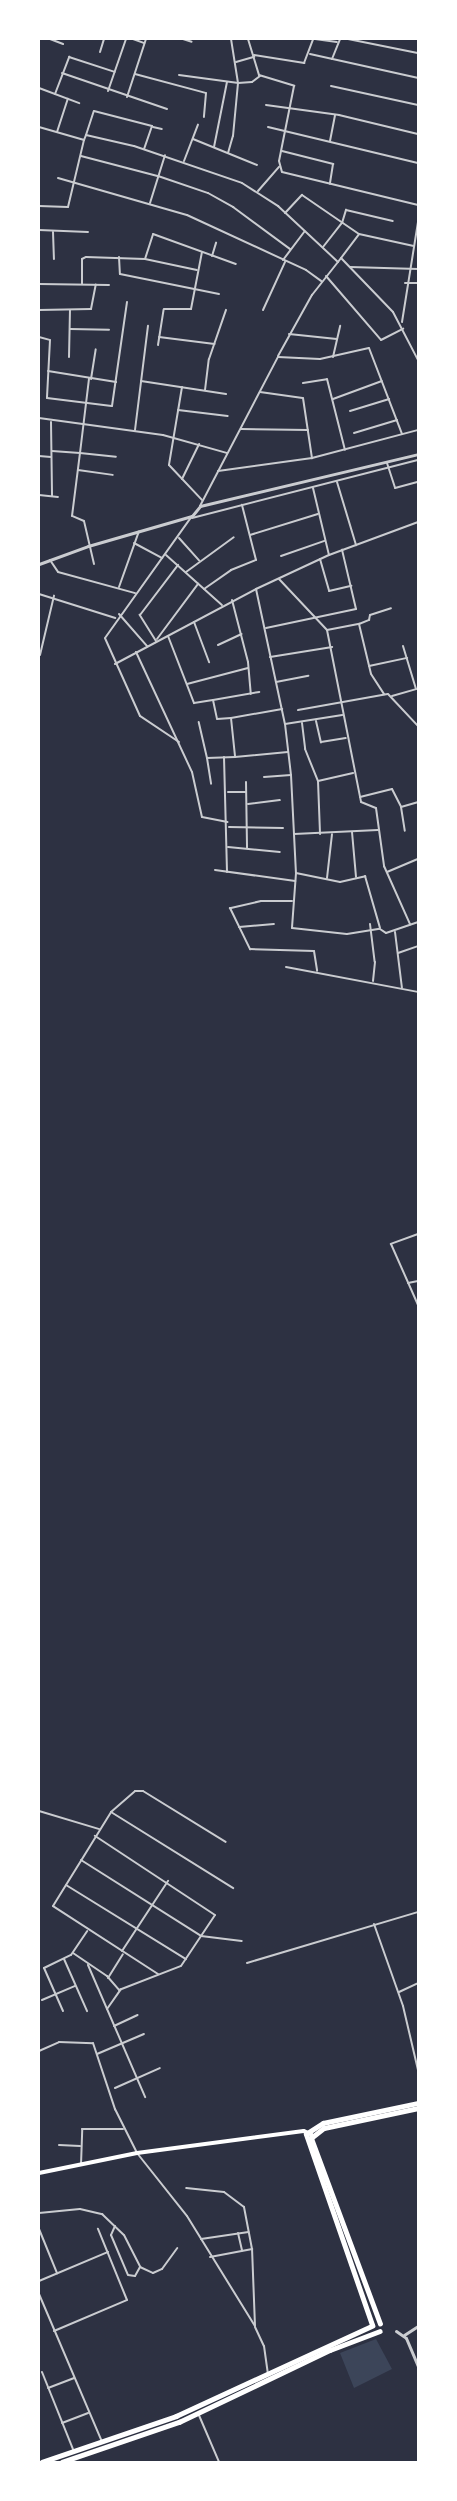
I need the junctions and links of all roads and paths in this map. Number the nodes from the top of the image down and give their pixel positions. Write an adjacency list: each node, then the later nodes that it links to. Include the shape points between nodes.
1 (50, 39): 14 (street)
2 (104, 39): 15 (street)
3 (126, 39): 21 (street)
4 (133, 39): 11 (street)
5 (183, 39): 12 (street)
6 (231, 39): 20 (street)
7 (248, 39): 18 (street)
8 (314, 39): 13 (street); 17 (street)
9 (340, 39): 13 (street)
10 (348, 39): 16 (street)
11 (145, 41): 23 (street)
12 (192, 42)
13 (336, 42): 19 (street)
14 (63, 44)
15 (100, 52)
16 (418, 53)
17 (310, 54): 18 (street, via 304,63); 19 (street)
18 (254, 56): 20 (street); 25 (street)
19 (332, 59): 26 (street)
20 (236, 62): 28 (street)
21 (114, 72): 22 (street, via 69,57); 31 (street)
22 (62, 73): 31 (street); 32 (street)
23 (135, 74): 33 (street); 41 (street, via 206,93)
24 (179, 75): 27 (street)
25 (260, 76): 28 (street, via 252,82); 39 (street, via 292,84)
26 (418, 78)
27 (227, 82): 28 (street); 54 (street)
28 (237, 83): 57 (street)
29 (331, 86): 37 (street)
30 (39, 88): 32 (street)
31 (108, 91): 33 (street)
32 (55, 94): 34 (street)
33 (127, 98): 38 (street)
34 (68, 99): 35 (street); 48 (street)
35 (79, 103)
36 (266, 105): 39 (street)
37 (418, 105)
38 (167, 109)
39 (288, 109): 40 (street); 47 (street)
40 (335, 115): 49 (street); 53 (street)
41 (204, 117)
42 (198, 125): 51 (street)
43 (152, 126): 46 (street); 50 (street, via 93,111); 55 (street)
44 (39, 127): 48 (street)
45 (268, 127): 47 (street)
46 (162, 129)
47 (284, 130): 53 (street); 56 (street)
48 (57, 132): 52 (street)
49 (418, 134)
50 (86, 135): 52 (street); 55 (street)
51 (193, 139): 54 (street); 60 (street)
52 (84, 140): 59 (street)
53 (330, 141): 61 (street)
54 (214, 147): 57 (street)
55 (144, 149): 58 (street)
56 (281, 151): 63 (street); 67 (street, via 333,164)
57 (228, 153): 62 (street)
58 (165, 155): 60 (street); 64 (street)
59 (81, 156): 64 (street); 66 (street)
60 (184, 161): 68 (street)
61 (418, 162)
62 (257, 165)
63 (279, 167): 67 (street, via 295,177); 68 (street)
64 (158, 176): 69 (street); 84 (street, via 233,207)
65 (58, 178): 66 (street)
66 (74, 183): 69 (street); 70 (street, via 67,208)
67 (330, 184): 71 (street)
68 (258, 191): 72 (street)
69 (150, 203): 91 (street, via 222,230)
70 (39, 206)
71 (418, 206)
72 (285, 213): 75 (street, via 302,195); 78 (street)
73 (393, 221): 75 (street, via 348,210)
74 (418, 222): 82 (street)
75 (342, 223): 80 (street); 83 (street)
76 (39, 230): 77 (street)
77 (53, 231): 79 (street); 89 (street)
78 (305, 231): 83 (street); 84 (street)
79 (88, 232)
80 (360, 234): 82 (street); 88 (street)
81 (216, 243): 86 (street)
82 (414, 246): 95 (street)
83 (323, 247): 92 (street)
84 (291, 249): 91 (street)
85 (202, 252): 86 (street); 90 (street, via 153,234); 97 (street)
86 (212, 256): 93 (street)
87 (118, 257): 90 (street); 102 (street, via 83,257); 106 (street, via 120,274)
88 (341, 258): 92 (street); 94 (street)
89 (54, 259)
90 (145, 259): 97 (street)
91 (284, 261): 99 (street); 112 (street)
92 (338, 262): 98 (street)
93 (236, 264)
94 (351, 267): 95 (street); 113 (street)
95 (410, 269): 96 (street); 100 (street)
96 (418, 269)
97 (196, 270): 106 (street)
98 (326, 276): 99 (street); 117 (street, via 381,340)
99 (321, 281): 119 (street)
100 (405, 283): 104 (street); 113 (street)
101 (39, 284): 102 (street)
102 (82, 284): 103 (street)
103 (96, 284): 105 (street); 110 (street, via 91,309)
104 (418, 284)
105 (109, 285)
106 (194, 289): 107 (street); 121 (street, via 190,310 162,310)
107 (219, 294)
108 (127, 302): 134 (street)
109 (39, 310): 110 (street)
110 (70, 310): 116 (street)
111 (226, 310): 123 (street)
112 (263, 310)
113 (402, 325): 117 (street)
114 (148, 326): 132 (street)
115 (340, 326): 122 (street)
116 (69, 329): 118 (street); 126 (street)
117 (404, 329): 129 (street)
118 (109, 330)
119 (290, 334): 122 (street); 127 (street)
120 (39, 337): 130 (street, via 49,338)
121 (159, 337): 123 (street); 124 (street)
122 (337, 339): 128 (street)
123 (215, 344): 137 (street)
124 (158, 345)
125 (96, 349): 131 (street)
126 (69, 357)
127 (278, 357): 128 (street); 138 (street)
128 (333, 357): 133 (street, via 369,348)
129 (418, 360)
130 (48, 371): 131 (street); 142 (street, via 47,398)
131 (90, 379): 134 (street); 142 (street)
132 (141, 381): 136 (street); 151 (street)
133 (382, 381): 140 (street); 141 (street)
134 (117, 382): 142 (street, via 114,405)
135 (303, 383): 140 (street, via 327,379)
136 (182, 387): 137 (street); 143 (street)
137 (205, 390): 139 (street)
138 (259, 392): 150 (street); 152 (street, via 303,398)
139 (226, 394)
140 (333, 399): 158 (street)
141 (389, 399): 144 (street); 147 (street)
142 (86, 404): 149 (street)
143 (178, 411): 145 (street); 156 (street)
144 (350, 411)
145 (228, 416)
146 (39, 418): 148 (street)
147 (397, 420): 154 (street); 155 (street)
148 (51, 421): 149 (street); 159 (street)
149 (82, 425): 151 (street); 160 (street)
150 (240, 429): 152 (street); 161 (street)
151 (135, 430): 156 (street)
152 (308, 430): 166 (street)
153 (418, 430): 155 (street)
154 (354, 433)
155 (402, 434): 158 (street)
156 (174, 437): 157 (street); 172 (street, via 169,465)
157 (199, 444): 161 (street); 172 (street)
158 (345, 450): 166 (street)
159 (52, 451): 160 (street); 165 (street)
160 (80, 453): 164 (street); 169 (street)
161 (227, 453): 170 (street)
162 (418, 454): 168 (street)
163 (39, 456): 165 (street)
164 (116, 457)
165 (51, 458): 177 (street)
166 (312, 458): 170 (street)
167 (418, 460): 168 (street)
168 (388, 465): 173 (street); 174 (street, via 395,488); 181 (street)
169 (78, 470): 171 (street); 192 (street, via 72,515 83,520)
170 (218, 471): 179 (street)
171 (113, 476)
172 (182, 480): 179 (street)
173 (337, 482): 175 (street); 191 (street)
174 (418, 482)
175 (313, 488): 180 (street); 182 (street)
176 (39, 495): 177 (street)
177 (52, 496): 178 (street)
178 (58, 496)
179 (202, 500): 181 (street)
180 (242, 505): 183 (street); 186 (street)
181 (200, 506): 183 (street)
182 (318, 514): 186 (street); 189 (street)
183 (193, 515): 185 (street); 188 (street)
184 (418, 522): 191 (street)
185 (139, 531): 190 (street); 192 (street)
186 (250, 535): 209 (street, via 255,561 231,570)
187 (234, 537): 200 (street)
188 (179, 538): 194 (street); 200 (street)
189 (325, 540): 195 (street); 196 (street)
190 (134, 543): 197 (street); 208 (street)
191 (356, 545): 193 (street)
192 (87, 546): 199 (street); 202 (street)
193 (342, 550): 195 (street); 207 (street)
194 (166, 554): 197 (street); 203 (street)
195 (329, 555): 198 (street)
196 (281, 556)
197 (162, 558): 211 (street)
198 (320, 559): 205 (street); 207 (street, via 329,591)
199 (50, 560): 201 (street); 208 (street, via 58,572)
200 (199, 560): 204 (street)
201 (39, 564)
202 (94, 564)
203 (178, 565): 204 (street); 226 (street, via 140,615)
204 (186, 572): 206 (street)
205 (279, 579): 210 (street); 218 (street)
206 (198, 584): 209 (street); 226 (street)
207 (351, 586): 218 (street, via 355,610)
208 (118, 588): 211 (street)
209 (204, 589): 215 (street)
210 (256, 589): 214 (street); 222 (street)
211 (135, 593): 217 (street)
212 (39, 594): 213 (street)
213 (54, 596): 219 (street, via 81,610); 232 (street)
214 (232, 600): 215 (street); 224 (street)
215 (222, 605): 220 (street)
216 (392, 608): 221 (street, via 370,615 369,620)
217 (119, 614): 219 (street); 229 (street)
218 (315, 616): 222 (street); 223 (street)
219 (116, 618): 236 (street, via 105,638)
220 (194, 622): 225 (street); 235 (street)
221 (359, 624): 223 (street); 237 (street)
222 (265, 628): 233 (street)
223 (327, 630): 230 (street)
224 (242, 634): 227 (street); 238 (street)
225 (168, 636): 226 (street); 241 (street)
226 (156, 641): 229 (street)
227 (218, 645)
228 (403, 646): 234 (street)
229 (147, 647): 231 (street)
230 (332, 647): 233 (street); 248 (street)
231 (136, 652): 236 (street); 259 (street)
232 (40, 655)
233 (270, 657): 240 (street)
234 (407, 658): 237 (street); 242 (street)
235 (208, 662)
236 (115, 664): 259 (street, via 140,716)
237 (369, 666): 245 (street)
238 (249, 668): 241 (street); 244 (street)
239 (308, 676): 240 (street)
240 (276, 682): 249 (street)
241 (187, 684): 247 (street, via 194,703)
242 (417, 688): 246 (street)
243 (259, 692): 244 (street)
244 (251, 694): 247 (street)
245 (385, 694): 246 (street); 248 (street)
246 (392, 696): 257 (street)
247 (213, 700): 252 (street, via 218,719)
248 (340, 700): 250 (street); 251 (street)
249 (282, 709): 252 (street); 256 (street)
250 (298, 710)
251 (342, 715): 253 (street); 258 (street)
252 (231, 718): 262 (street)
253 (316, 721): 255 (street); 258 (street, via 321,742)
254 (198, 722): 263 (street)
255 (302, 723): 256 (street); 267 (street, via 304,749)
256 (285, 724): 260 (street)
257 (418, 726)
258 (346, 738): 264 (street)
259 (179, 742): 277 (street, via 193,775 202,817)
260 (288, 752): 262 (street); 265 (street)
261 (224, 757): 262 (street); 263 (street); 270 (street)
262 (235, 757)
263 (207, 758): 269 (street)
264 (353, 773): 267 (street); 272 (street)
265 (291, 775): 266 (street); 284 (street)
266 (264, 777)
267 (318, 781): 285 (street)
268 (246, 782): 271 (street)
269 (212, 784)
270 (228, 792): 271 (street); 277 (street)
271 (247, 792): 275 (street)
272 (360, 797): 276 (street, via 392,789); 281 (street, via 362,803 375,807)
273 (280, 800): 275 (street)
274 (418, 802): 276 (street)
275 (248, 804): 279 (street)
276 (401, 807): 282 (street)
277 (228, 822): 278 (street)
278 (228, 827): 279 (street); 287 (street)
279 (249, 828): 280 (street); 288 (street)
280 (283, 828)
281 (379, 830): 283 (street); 293 (street)
282 (405, 831)
283 (352, 832): 286 (street); 295 (street)
284 (294, 834): 285 (street); 294 (street)
285 (320, 834): 286 (street)
286 (332, 834): 296 (street)
287 (228, 847): 288 (street); 292 (street)
288 (248, 848): 289 (street)
289 (280, 852)
290 (418, 859): 293 (street)
291 (215, 870): 292 (street)
292 (227, 872): 297 (street)
293 (386, 872): 302 (street)
294 (296, 873): 296 (street); 297 (street)
295 (356, 877): 296 (street, via 340,882); 304 (street, via 367,878)
296 (327, 878)
297 (295, 881): 298 (street)
298 (292, 901): 303 (street, via 233,904 231,910); 306 (street, via 294,930)
299 (418, 922): 302 (street)
300 (274, 924): 303 (street)
301 (370, 924): 306 (street)
302 (410, 925): 305 (street)
303 (239, 927): 310 (street, via 252,950 316,952)
304 (381, 929): 305 (street, via 386,933); 306 (street)
305 (395, 930): 308 (street)
306 (371, 932): 311 (street)
307 (418, 946): 308 (street)
308 (398, 953): 312 (street)
309 (286, 967): 310 (street)
310 (317, 971): 311 (street)
311 (373, 981): 312 (street)
312 (402, 988): 313 (street)
313 (418, 992)
314 (418, 1234): 316 (street, via 392,1242)
315 (418, 1281): 316 (street)
316 (408, 1283): 317 (street)
317 (418, 1305)
318 (39, 1811): 320 (street)
319 (111, 1812): 320 (street); 322 (street, via 126,1797 141,1790); 326 (street)
320 (100, 1829): 321 (street)
321 (95, 1836): 323 (street); 324 (street)
322 (226, 1842)
323 (81, 1860): 325 (street); 327 (street)
324 (168, 1881): 327 (street); 332 (street, via 214,1911)
325 (66, 1885): 330 (street); 331 (street, via 52,1908)
326 (233, 1888)
327 (152, 1905): 330 (street); 332 (street)
328 (418, 1912): 329 (street)
329 (374, 1924): 338 (street); 347 (street)
330 (137, 1928): 335 (street); 337 (street)
331 (87, 1931): 334 (street); 335 (street)
332 (201, 1936): 333 (street); 337 (street)
333 (242, 1941)
334 (73, 1953): 336 (street); 339 (street)
335 (122, 1953): 342 (street); 343 (street)
336 (64, 1959): 340 (street); 345 (street)
337 (186, 1959): 342 (street, via 179,1967)
338 (247, 1963)
339 (87, 1964): 343 (street); 350 (street)
340 (44, 1968): 341 (street); 348 (street)
341 (39, 1971)
342 (158, 1974): 346 (street)
343 (108, 1977): 346 (street, via 116,1989)
344 (418, 1983): 347 (street)
345 (75, 1985): 348 (street); 352 (street)
346 (121, 1989): 350 (street)
347 (399, 1993): 359 (street)
348 (56, 1994): 349 (street); 351 (street)
349 (42, 2000)
350 (106, 2009): 354 (street)
351 (63, 2011)
352 (87, 2011)
353 (138, 2015): 354 (street)
354 (114, 2026): 356 (street)
355 (144, 2034): 356 (street)
356 (121, 2044): 358 (street); 362 (street)
357 (39, 2051): 358 (street, via 56,2042 90,2041)
358 (96, 2055): 367 (street)
359 (417, 2062): 361 (street)
360 (160, 2068): 362 (street)
361 (418, 2070)
362 (136, 2078): 363 (street); 364 (street)
363 (115, 2088)
364 (145, 2097)
365 (418, 2103): 368 (highway, via 323,2123)
366 (418, 2108): 369 (highway, via 324,2128)
367 (123, 2129): 371 (street, via 84,2128); 372 (street)
368 (307, 2131): 369 (main road); 372 (main road); 393 (highway, via 306,2142)
369 (312, 2135): 392 (highway, via 315,2153)
370 (58, 2145): 371 (street)
371 (80, 2146): 373 (street)
372 (136, 2153): 373 (main road); 382 (street)
373 (81, 2165): 374 (main road)
374 (39, 2173)
375 (186, 2188): 380 (street, via 224,2192 241,2203)
376 (39, 2214): 377 (street, via 83,2209 99,2213)
377 (115, 2225): 388 (street); 388 (street, via 111,2235 128,2275 135,2276)
378 (39, 2229): 389 (street)
379 (98, 2229): 386 (street)
380 (249, 2232): 381 (street); 384 (street)
381 (238, 2234): 382 (street); 385 (street)
382 (201, 2239): 387 (street)
383 (177, 2248): 388 (street, via 159,2272)
384 (252, 2249): 385 (street); 395 (street)
385 (242, 2251): 387 (street)
386 (108, 2252): 389 (street); 396 (street, via 126,2301)
387 (210, 2257): 395 (street)
388 (140, 2267)
389 (57, 2273): 390 (street)
390 (39, 2281)
391 (39, 2294): 396 (street)
392 (380, 2324): 393 (highway); 397 (highway)
393 (372, 2326): 397 (highway, via 373,2331); 402 (highway)
394 (418, 2326): 399 (street)
395 (254, 2327): 402 (street, via 264,2346)
396 (54, 2331): 403 (street)
397 (380, 2331): 406 (highway, via 330,2350)
398 (396, 2331): 399 (street)
399 (404, 2335): 400 (street)
400 (418, 2366)
401 (42, 2372): 404 (street)
402 (268, 2373): 408 (highway, via 176,2416)
403 (74, 2378): 404 (street); 405 (street)
404 (48, 2388): 407 (street)
405 (89, 2412): 407 (street); 408 (street)
406 (198, 2413): 411 (highway); 412 (street)
407 (62, 2423): 409 (street)
408 (102, 2442): 409 (highway)
409 (74, 2452): 410 (highway)
410 (42, 2462)
411 (62, 2462)
412 (219, 2462)

